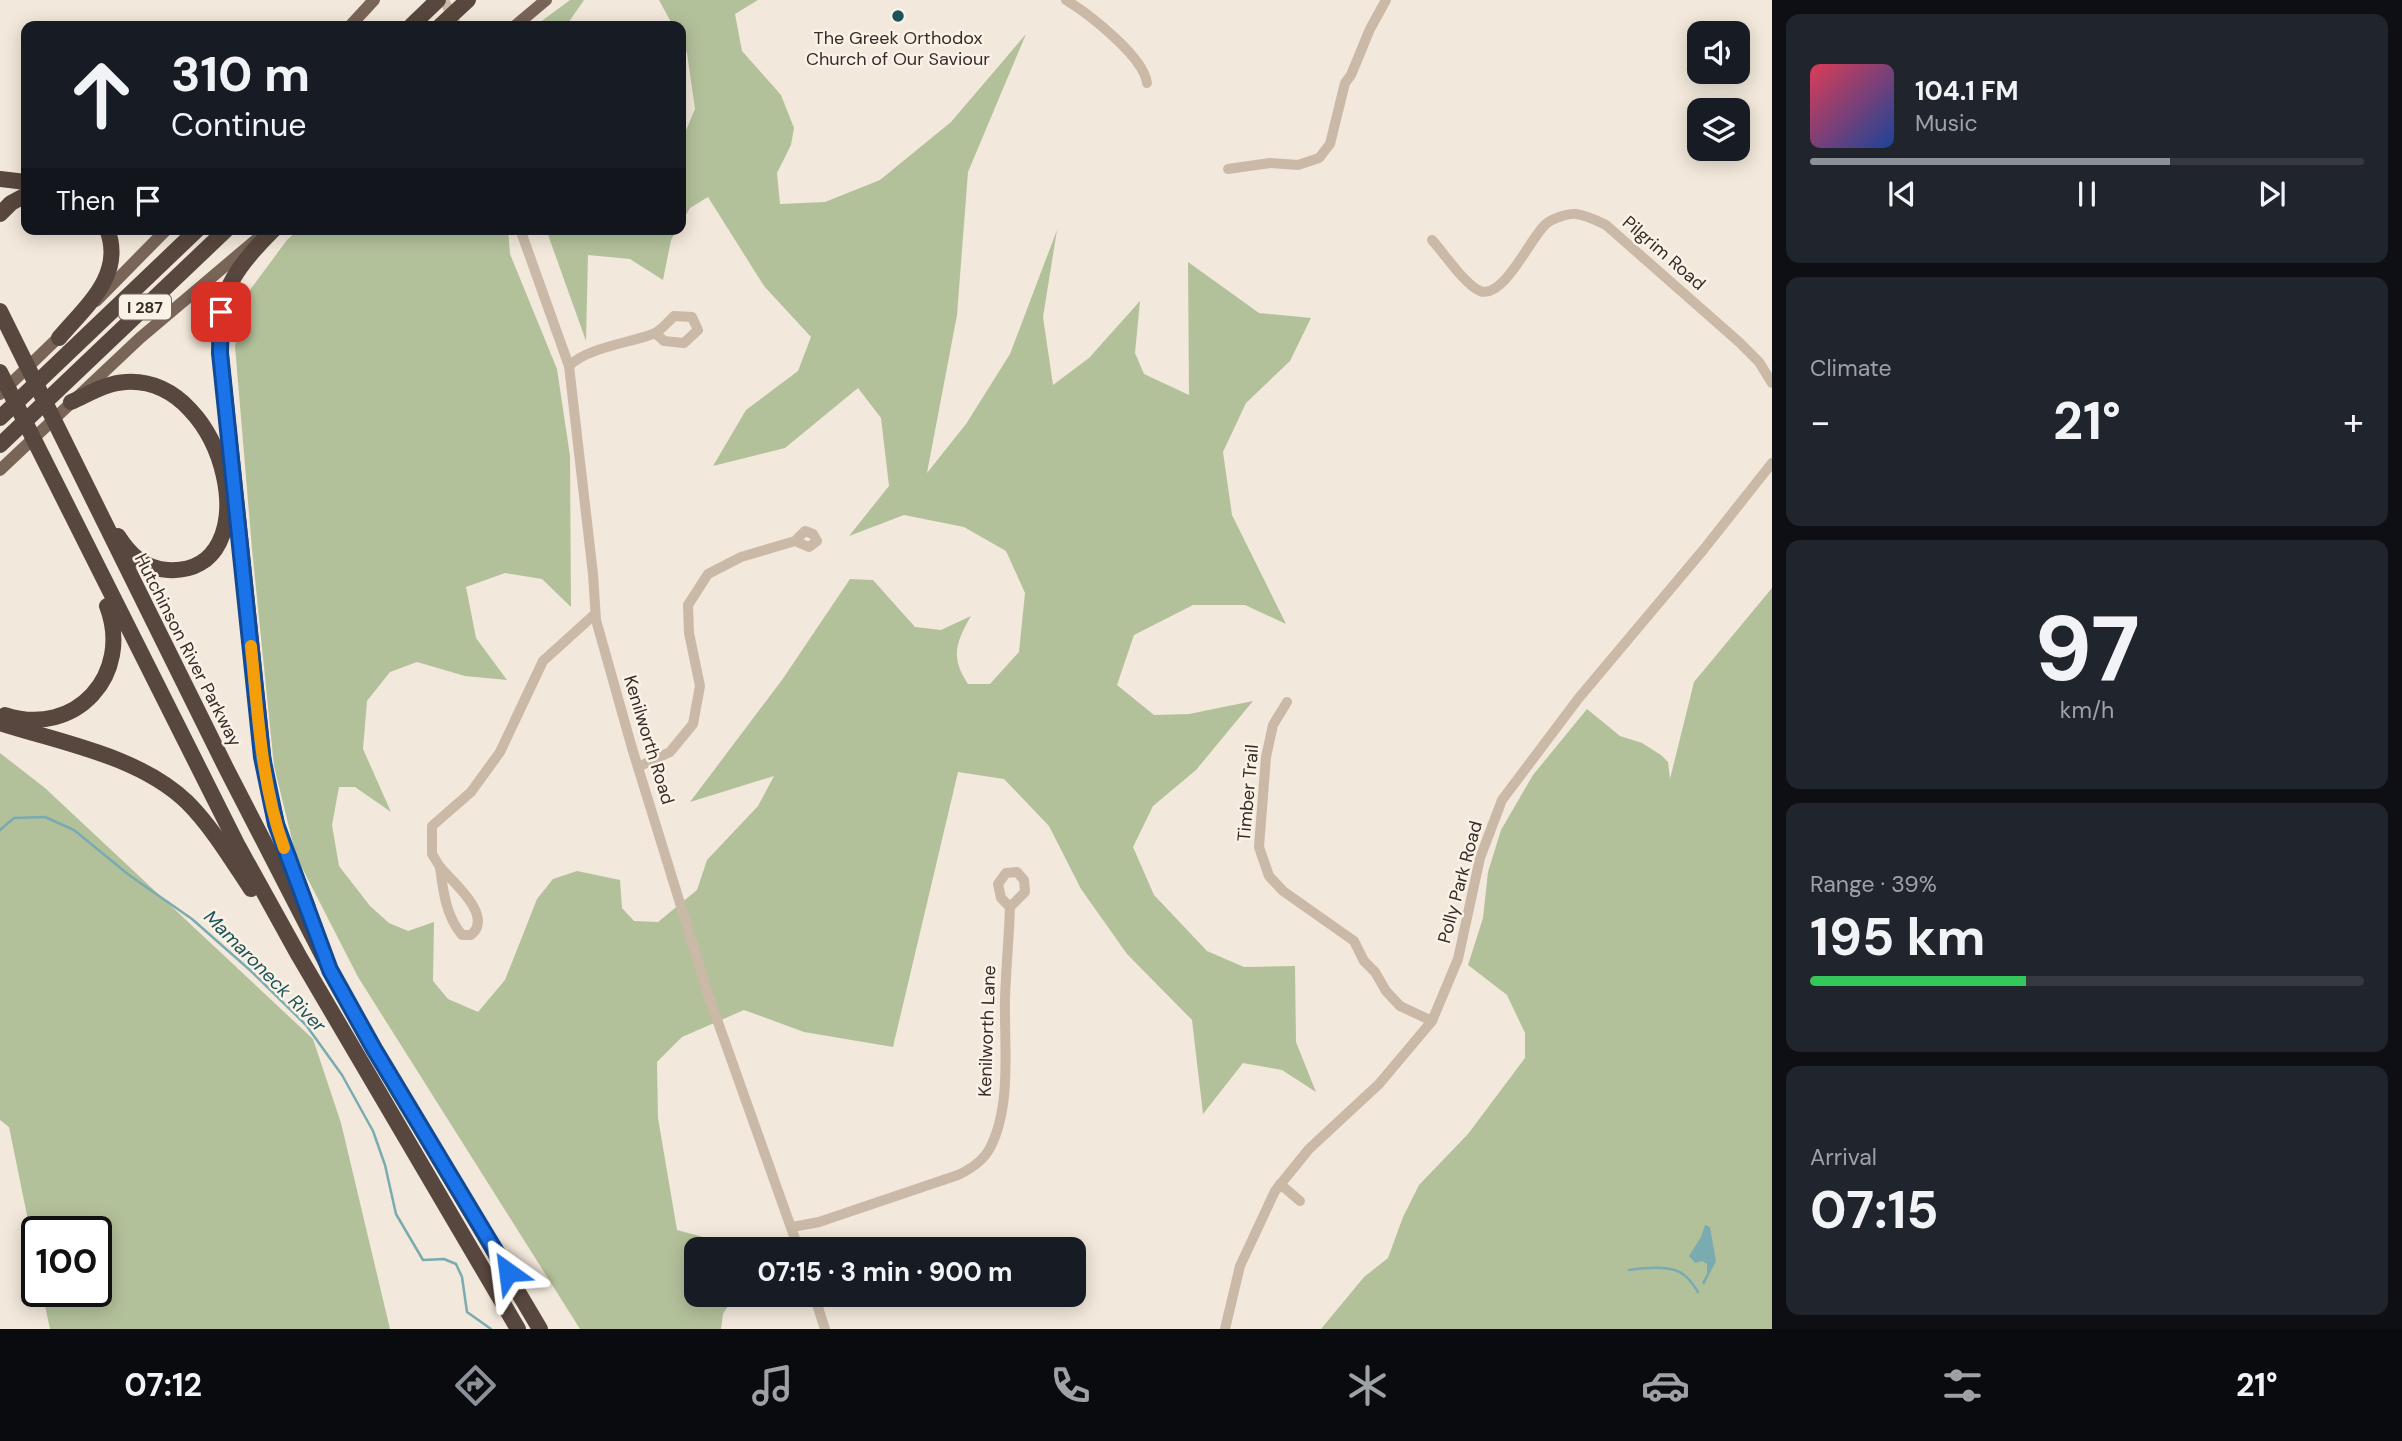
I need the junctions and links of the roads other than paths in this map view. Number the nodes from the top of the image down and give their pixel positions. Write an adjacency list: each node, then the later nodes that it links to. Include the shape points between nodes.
1 (374, 0): 8 (main road)
2 (438, 0): 9 (highway)
3 (444, 0): 11 (street)
4 (468, 0): 10 (highway)
5 (546, 0): 12 (main road)
6 (1066, 0): 13 (street, via 1124,48 1142,69)
7 (1387, 0): 14 (street, via 1345,83 1330,144 1320,158 1298,165 1270,163)
8 (355, 21)
9 (416, 21)
10 (445, 21)
11 (454, 21)
12 (521, 21)
13 (1147, 83)
14 (1228, 169)
15 (0, 179): 16 (highway)
16 (21, 181)
17 (21, 198): 18 (highway)
18 (0, 214)
19 (108, 235): 31 (highway, via 112,253 108,275)
20 (161, 235): 31 (main road)
21 (192, 235): 38 (highway, I 287)
22 (221, 235): 39 (highway, I 287)
23 (264, 235): 37 (main road, via 151,328)
24 (266, 235): 52 (highway, via 232,280 222,306 219,338 268,790)
25 (522, 235): 32 (street, Kenilworth Road)
26 (1432, 240): 35 (street, Pilgrim Road, via 1468,281 1487,291 1512,272 1547,223 1573,213 1588,217 1606,225 1739,342)
27 (0, 305): 29 (highway)
28 (0, 311): 29 (highway, Hutchinson River Parkway)
29 (8, 327): 42 (highway, Hutchinson River Parkway)
30 (655, 333): 32 (street)
31 (59, 338): 36 (main road)
32 (569, 366): 45 (street, Kenilworth Road)
33 (0, 372): 36 (highway)
34 (0, 379): 36 (highway)
35 (1772, 383)
36 (6, 395): 43 (highway)
37 (71, 402): 41 (main road); 42 (highway, via 106,386 129,382 157,387 187,405 218,453 226,498 223,534 212,553 193,566 173,570 148,566 125,547)
38 (0, 418)
39 (3, 443)
40 (1772, 463): 54 (street, Polly Park Road, via 1578,699 1502,800 1480,858 1458,959)
41 (0, 470)
42 (84, 480): 52 (highway, Hutchinson River Parkway)
43 (79, 531): 47 (highway, via 114,625 109,670 91,696 64,714 32,720); 53 (highway, via 231,833)
44 (795, 541): 49 (street, via 741,557 708,574 688,605 700,686 693,724 670,752)
45 (595, 614): 49 (street, Kenilworth Road); 50 (street, via 543,662 500,752 471,792 432,826 432,855)
46 (1287, 702): 54 (street, Timber Trail, via 1273,725 1266,757 1259,847 1269,876 1354,941 1400,1006)
47 (0, 713)
48 (0, 723): 53 (highway, via 133,766 180,795 211,831)
49 (638, 767): 57 (street, Kenilworth Road, via 709,997)
50 (440, 867): 50 (street, via 453,923 462,935 471,935 477,930 478,914)
51 (1010, 907): 57 (street, Kenilworth Lane, via 1003,1095 989,1150 958,1175)
52 (330, 970): 61 (highway, Hutchinson River Parkway)
53 (313, 980): 60 (highway)
54 (1432, 1021): 55 (street, Polly Park Road, via 1379,1084 1309,1149)
55 (1280, 1184): 56 (street); 63 (street, Polly Park Road, via 1240,1266)
56 (1300, 1201)
57 (792, 1227): 58 (street, Kenilworth Road)
58 (795, 1237)
59 (818, 1307): 62 (street)
60 (518, 1329)
61 (540, 1329)
62 (825, 1329)
63 (1224, 1329)

